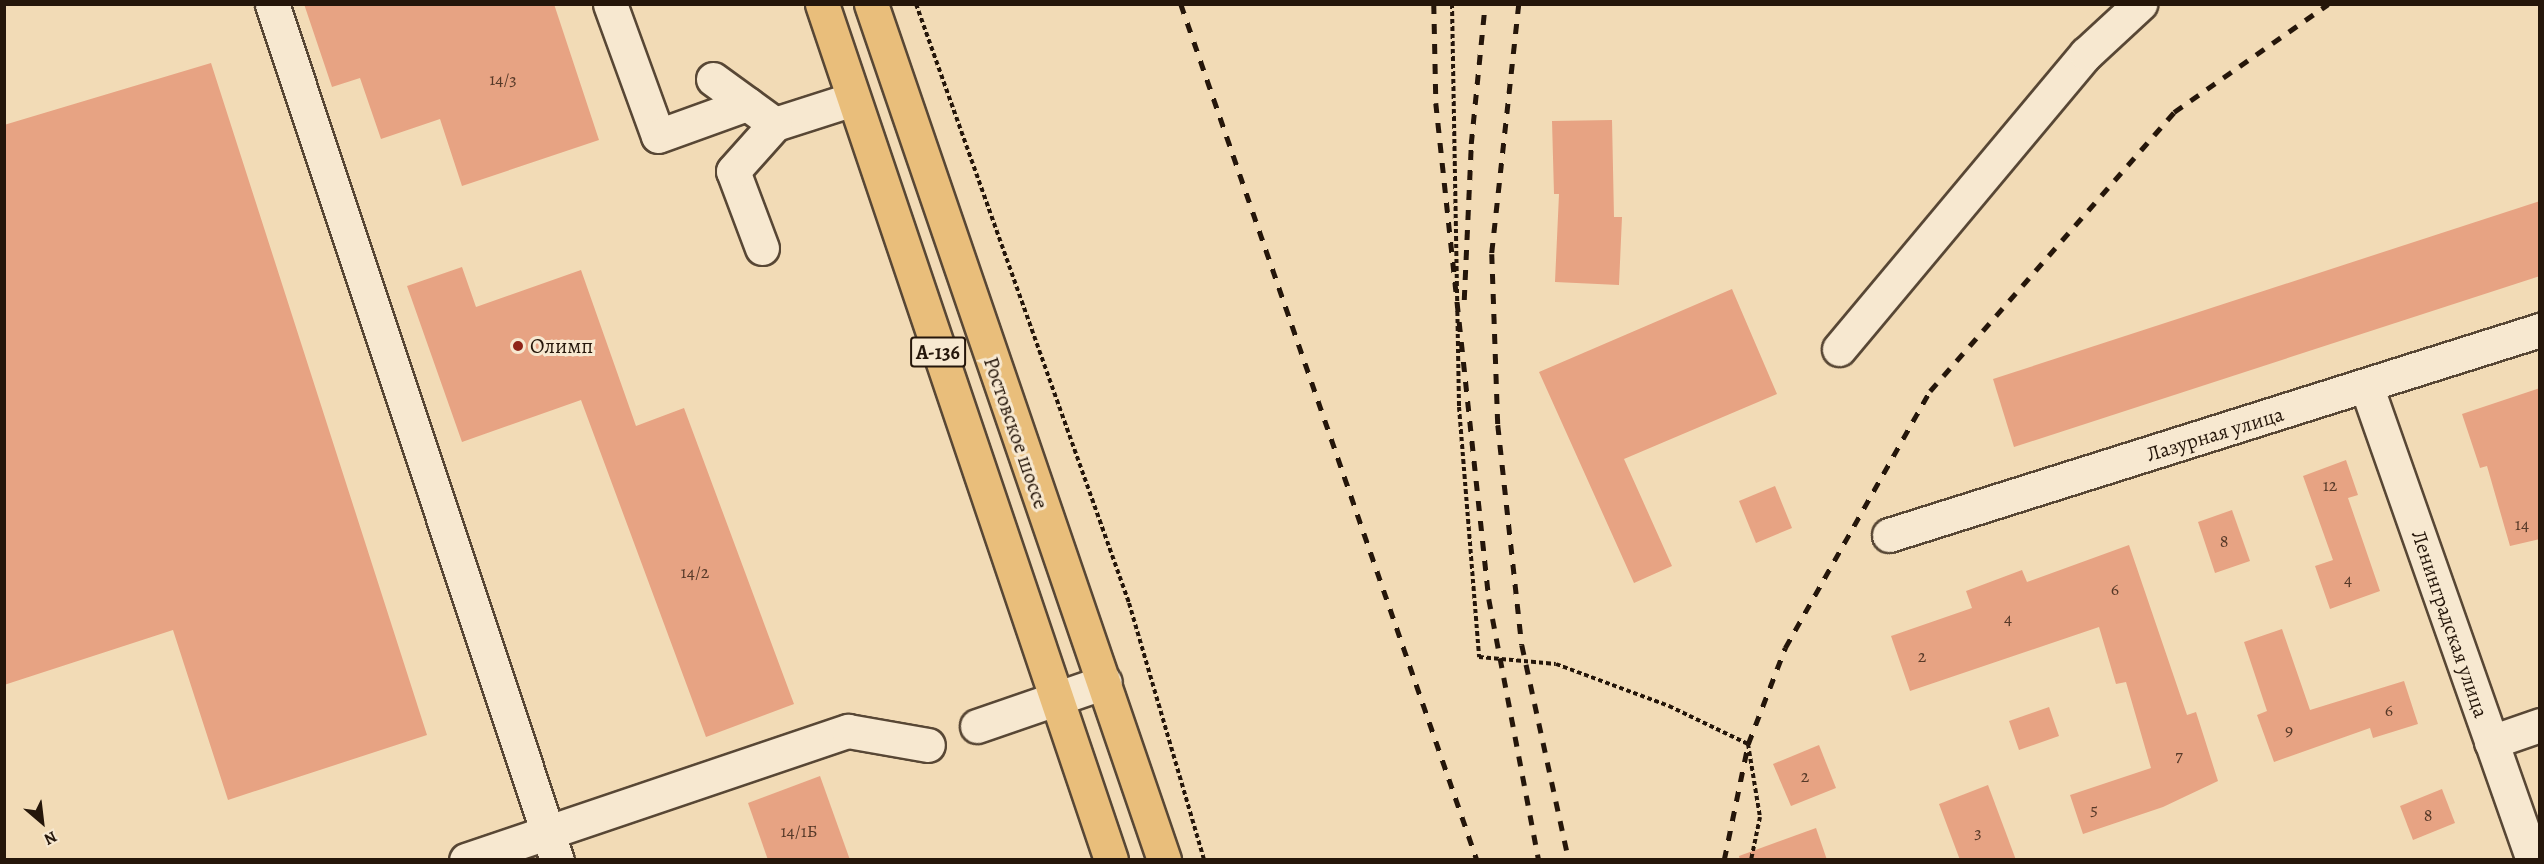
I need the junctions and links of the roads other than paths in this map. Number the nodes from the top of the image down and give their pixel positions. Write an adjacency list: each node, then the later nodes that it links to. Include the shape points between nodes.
1 (272, 4): 21 (street)
2 (610, 4): 8 (street, via 658,136)
3 (822, 4): 7 (main road, А-136)
4 (871, 4): 15 (main road, Ростовское шоссе / А-136, via 1079,620)
5 (2140, 4): 12 (street, via 2086,54)
6 (713, 79): 8 (street)
7 (853, 99): 9 (street); 16 (main road, А-136)
8 (747, 104): 9 (street)
9 (775, 124): 10 (street, via 733,171)
10 (762, 248)
11 (2540, 330): 13 (street, Лазурная улица)
12 (1839, 349)
13 (2367, 388): 14 (street, Лазурная улица); 19 (street, Ленинградская улица)
14 (1889, 535)
15 (1105, 682): 16 (street); 24 (main road, Ростовское шоссе / А-136)
16 (1056, 698): 18 (street); 23 (main road, А-136)
17 (2540, 725): 19 (street)
18 (977, 726)
19 (2491, 742): 25 (street, Ленинградская улица)
20 (928, 745): 21 (street, via 848,731)
21 (552, 846): 22 (street)
22 (466, 860)
23 (1111, 860)
24 (1164, 860)
25 (2533, 860)

